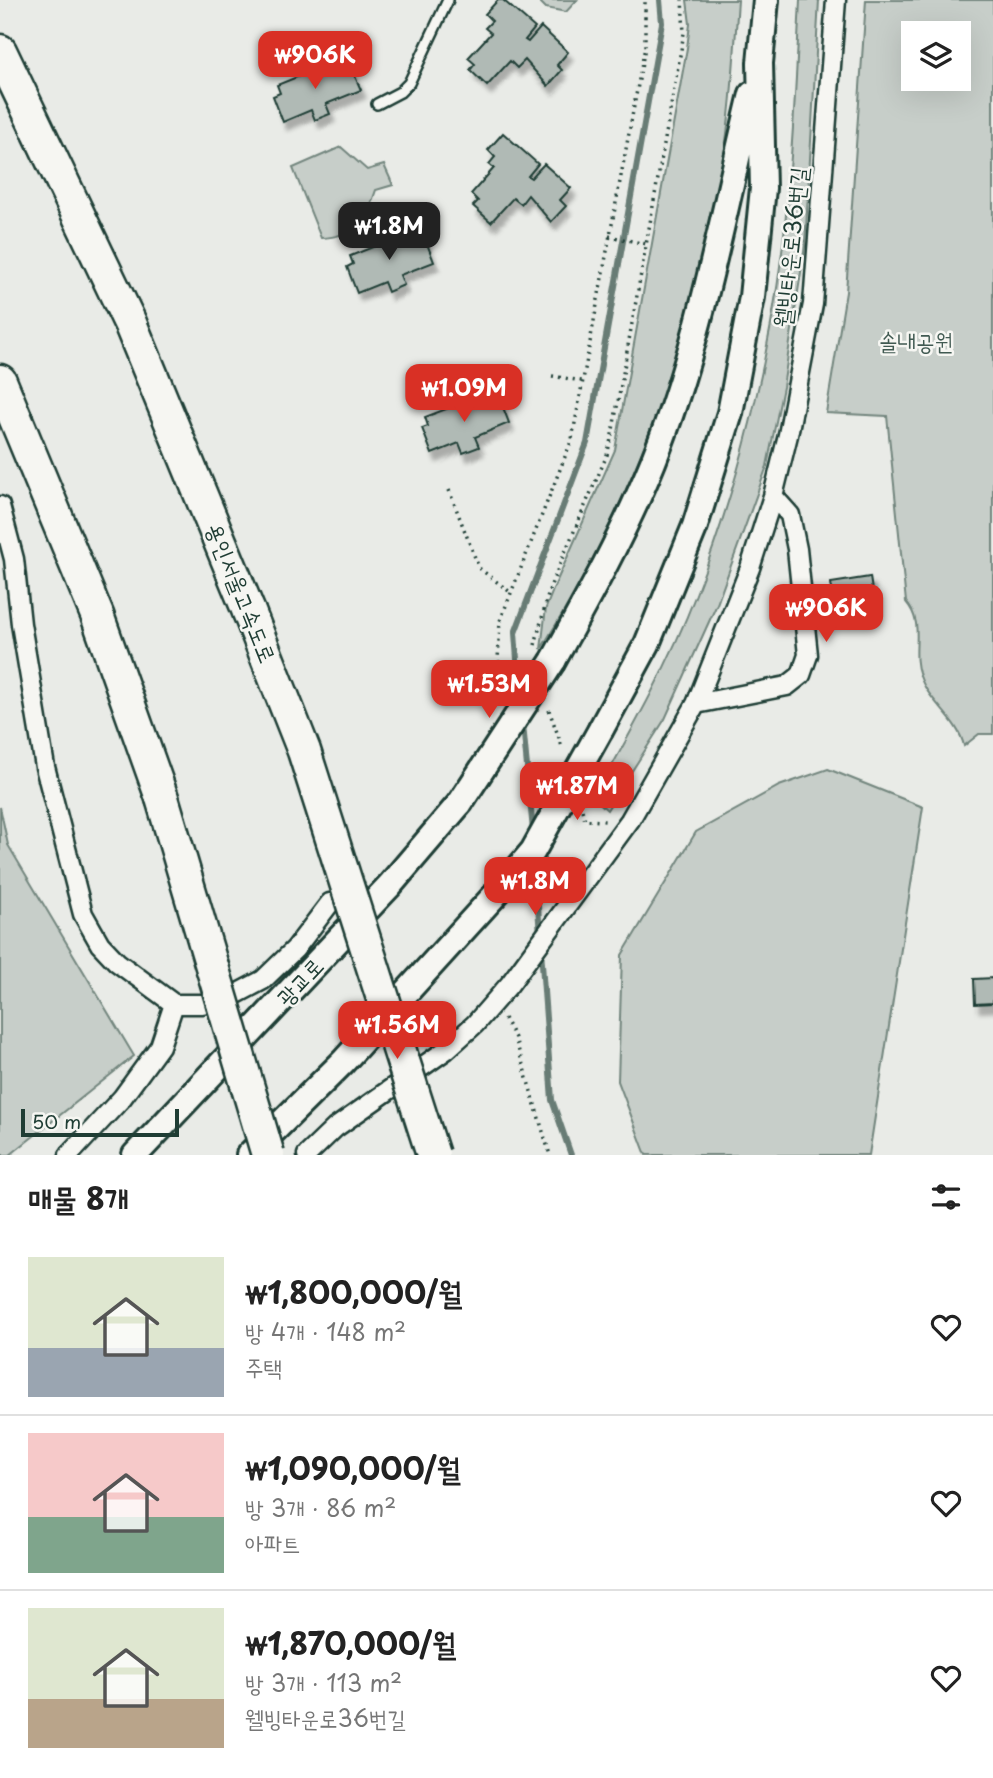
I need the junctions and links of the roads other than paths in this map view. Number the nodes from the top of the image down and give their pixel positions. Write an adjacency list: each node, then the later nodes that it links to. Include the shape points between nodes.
1 (448, 0): 6 (lane, via 409,83)
2 (766, 0): 5 (main road)
3 (836, 0): 8 (street, 웰빙타운로36번길, via 813,304)
4 (0, 51): 18 (highway, 용인서울고속도로, bridge, via 130,323 304,751)
5 (760, 63): 14 (main road, 광교로, bridge, via 685,368 611,556 544,657 460,803 381,895); 15 (main road, bridge, via 762,188 752,297 730,413 690,538 647,644 540,839 505,884 343,1062)
6 (377, 104)
7 (0, 381): 16 (highway, bridge, via 97,615 162,798)
8 (773, 496): 10 (street, 웰빙타운로36번길); 10 (street, via 790,515 797,549 808,654 801,676 787,686)
9 (0, 506): 12 (street, via 14,559 45,767 83,914 117,962)
10 (696, 704): 17 (street, 웰빙타운로36번길, via 630,820 493,1004 446,1050 335,1128)
11 (330, 903): 12 (street, via 295,949 263,980 227,999)
12 (174, 1004): 13 (street, via 160,1045 122,1098)
13 (69, 1155)
14 (135, 1155)
15 (249, 1155)
16 (268, 1155)
17 (307, 1155)
18 (433, 1155)

